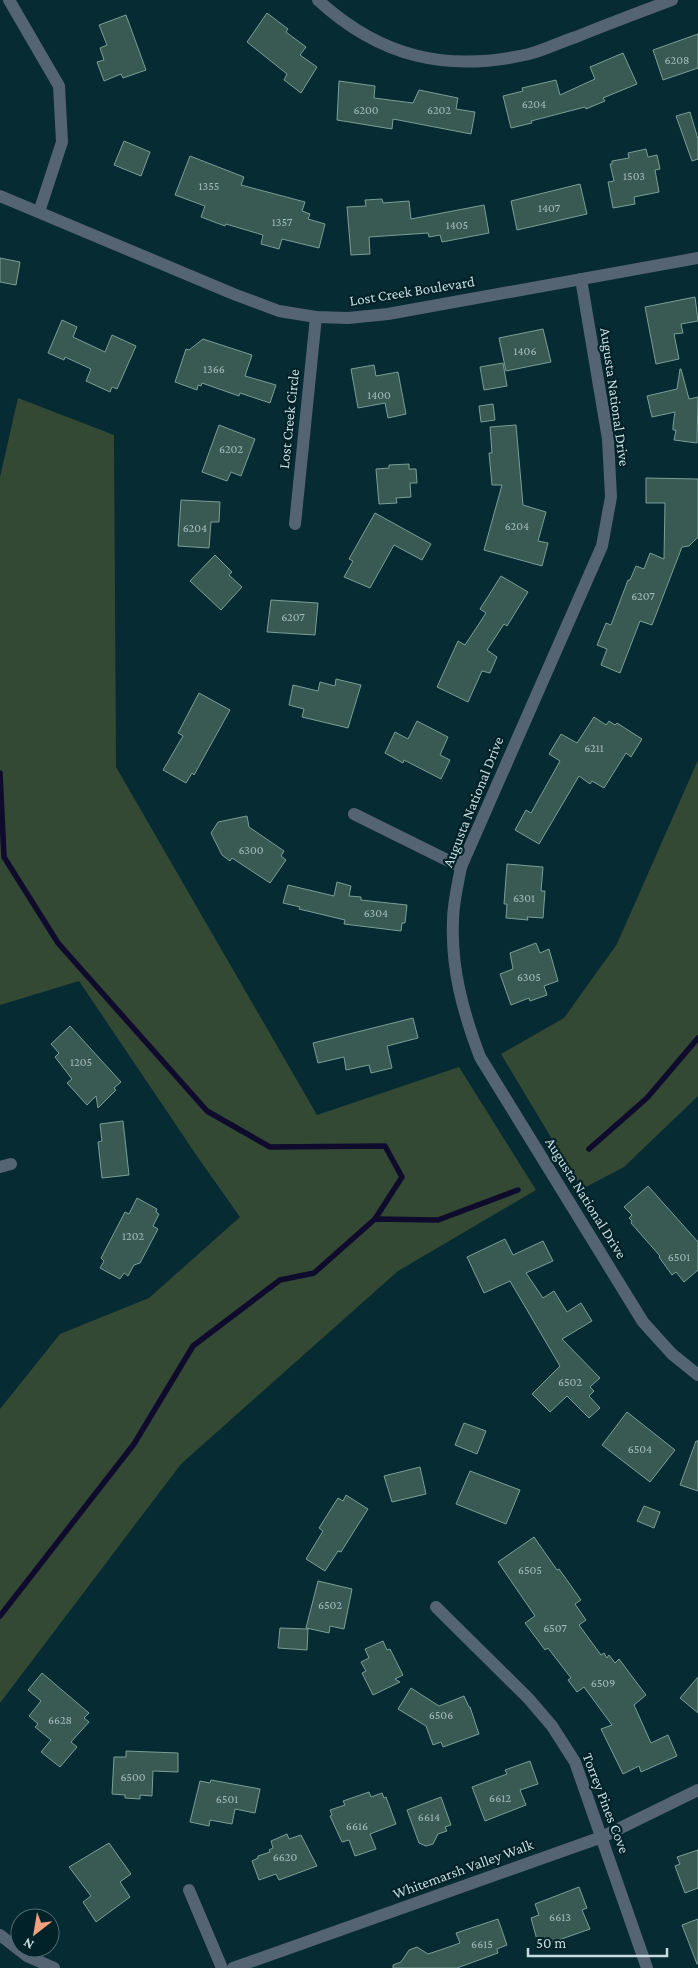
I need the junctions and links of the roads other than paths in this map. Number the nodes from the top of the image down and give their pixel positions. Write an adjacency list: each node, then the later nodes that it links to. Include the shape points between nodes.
1 (9, 0): 5 (street, via 59,86 62,142)
2 (318, 0): 3 (street, via 337,18 381,44 416,56 452,62 492,61 531,53)
3 (672, 0)
4 (0, 196): 5 (street, Lost Creek Boulevard)
5 (39, 212): 8 (street, Lost Creek Boulevard, via 236,295 279,311)
6 (698, 258): 7 (street, Lost Creek Boulevard)
7 (581, 279): 8 (street, Lost Creek Boulevard, via 388,314); 11 (street, Augusta National Drive, via 608,439 611,497 602,546)
8 (316, 317): 9 (street, Lost Creek Circle)
9 (295, 524)
10 (354, 814): 11 (street)
11 (461, 867): 12 (street, Augusta National Drive, via 452,920 455,971 465,1019 480,1057 643,1322 672,1354)
12 (698, 1375)
13 (436, 1606): 15 (street, Torrey Pines Cove, via 552,1726 575,1762)
14 (698, 1790): 15 (street, Whitemarsh Valley Walk)
15 (602, 1837): 20 (street, Whitemarsh Valley Walk); 21 (street, Torrey Pines Cove)
16 (190, 1890): 19 (street)
17 (0, 1935): 18 (street, via 27,1956)
18 (54, 1968)
19 (222, 1968)
20 (233, 1968)
21 (647, 1968)

